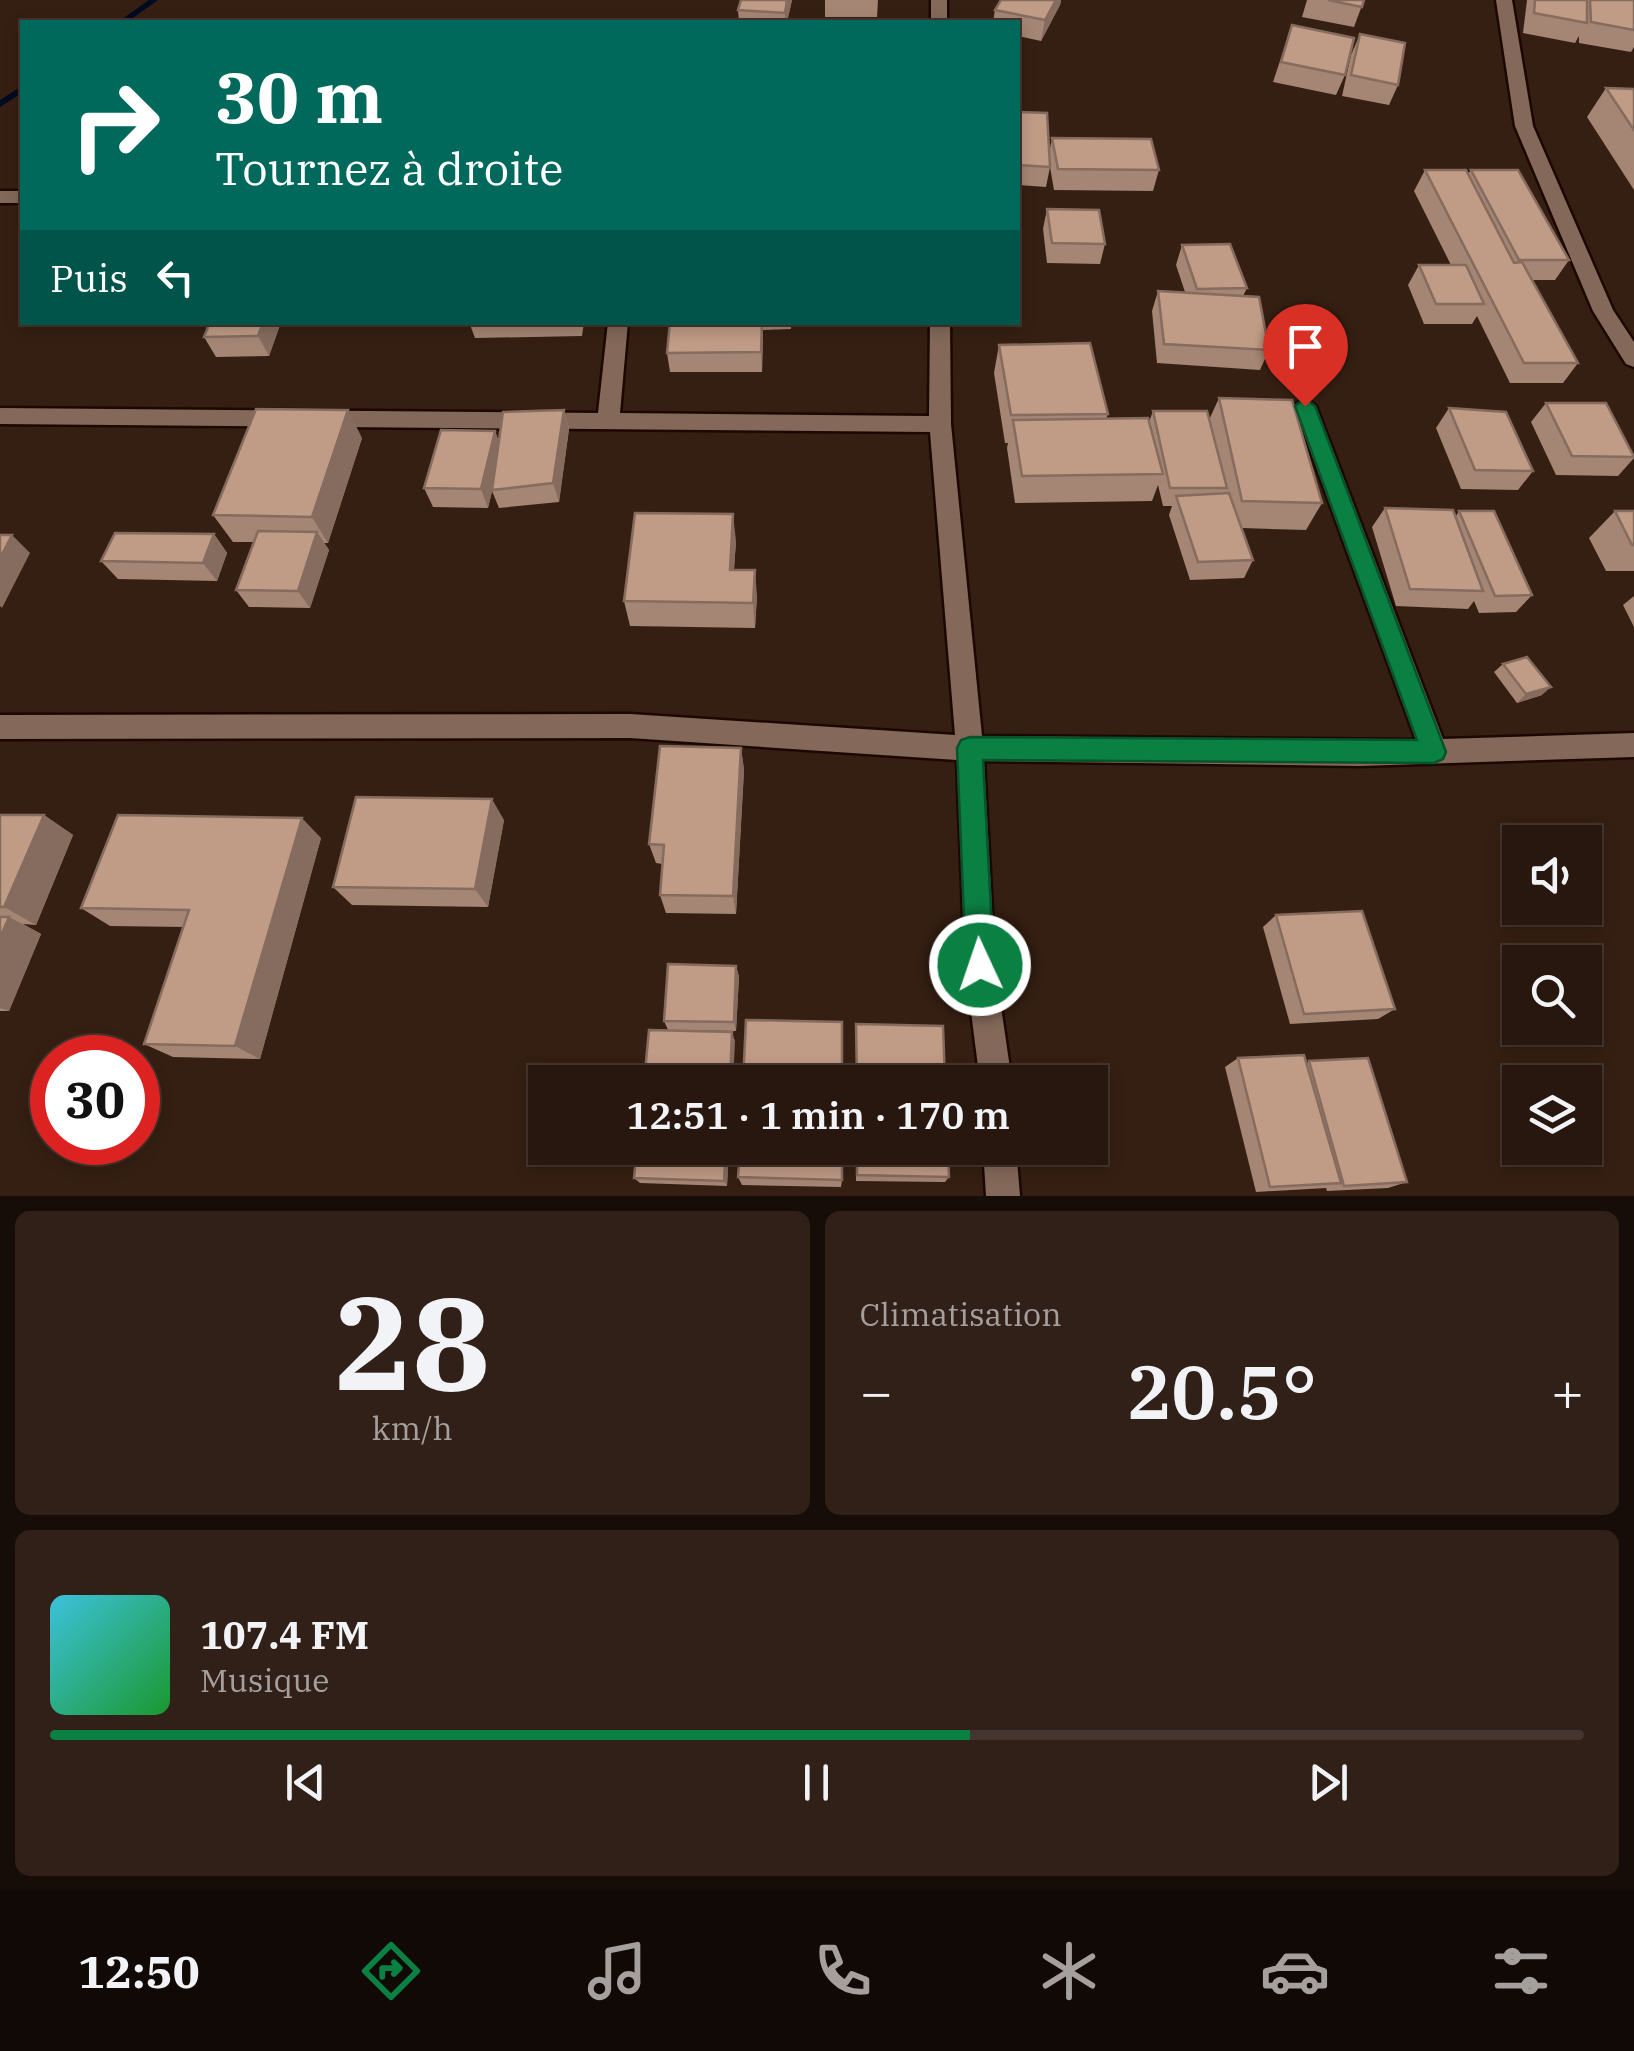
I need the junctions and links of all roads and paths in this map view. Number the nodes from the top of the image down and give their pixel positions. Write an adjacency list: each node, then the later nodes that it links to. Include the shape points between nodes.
1 (1504, 0): 4 (street, via 1524,126 1603,311)
2 (618, 325): 7 (street)
3 (940, 325): 8 (street)
4 (1634, 358)
5 (1305, 406): 12 (street)
6 (0, 416): 7 (street)
7 (608, 422): 8 (street)
8 (940, 424): 11 (street)
9 (0, 727): 11 (street, via 630,726)
10 (1634, 745): 12 (street)
11 (970, 748): 12 (street); 13 (street, via 980,965)
12 (1434, 752)
13 (994, 1065)
14 (1001, 1165): 15 (street)
15 (1003, 1196)

